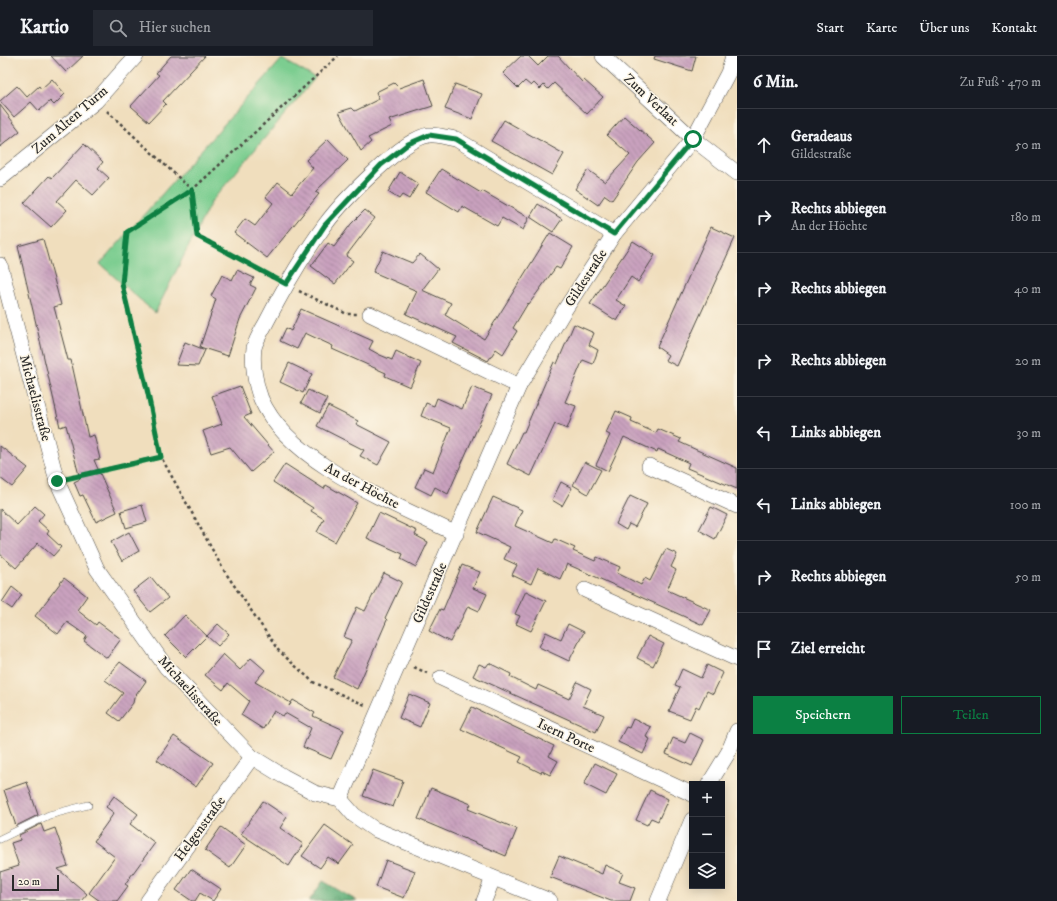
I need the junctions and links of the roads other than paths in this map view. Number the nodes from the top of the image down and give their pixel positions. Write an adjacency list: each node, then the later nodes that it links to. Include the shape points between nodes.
1 (136, 56): 6 (street, Zum Alten Turm, via 96,101)
2 (602, 56): 4 (street, Zum Verlaat)
3 (733, 56): 4 (street, Gildestraße, via 728,73)
4 (693, 139): 5 (street, Zum Verlaat); 7 (street, Gildestraße)
5 (737, 173)
6 (0, 179)
7 (614, 234): 10 (street, Gildestraße); 13 (street, An der Höchte, via 456,139 429,135 408,144 381,165 325,225 286,284 254,347 255,373 261,399 278,427 303,451 331,472)
8 (0, 265): 19 (street, Michaelisstraße, via 57,481 97,569 166,667)
9 (370, 314): 10 (street)
10 (519, 386): 13 (street, Gildestraße)
11 (649, 466): 12 (street)
12 (737, 506)
13 (456, 534): 22 (street, Gildestraße)
14 (585, 590): 15 (street)
15 (737, 659)
16 (441, 678): 21 (street, Isern Porte)
17 (737, 732): 18 (street)
18 (732, 754): 20 (street)
19 (252, 757): 22 (street, Michaelisstraße, via 315,793); 27 (street, Helgenstraße)
20 (711, 781)
21 (689, 793)
22 (340, 799): 26 (street, via 354,815 374,829)
23 (88, 804): 25 (lane, via 49,815)
24 (689, 827): 30 (street)
25 (0, 839)
26 (493, 878): 28 (street); 29 (street)
27 (148, 901)
28 (484, 901)
29 (550, 901)
30 (658, 901)

